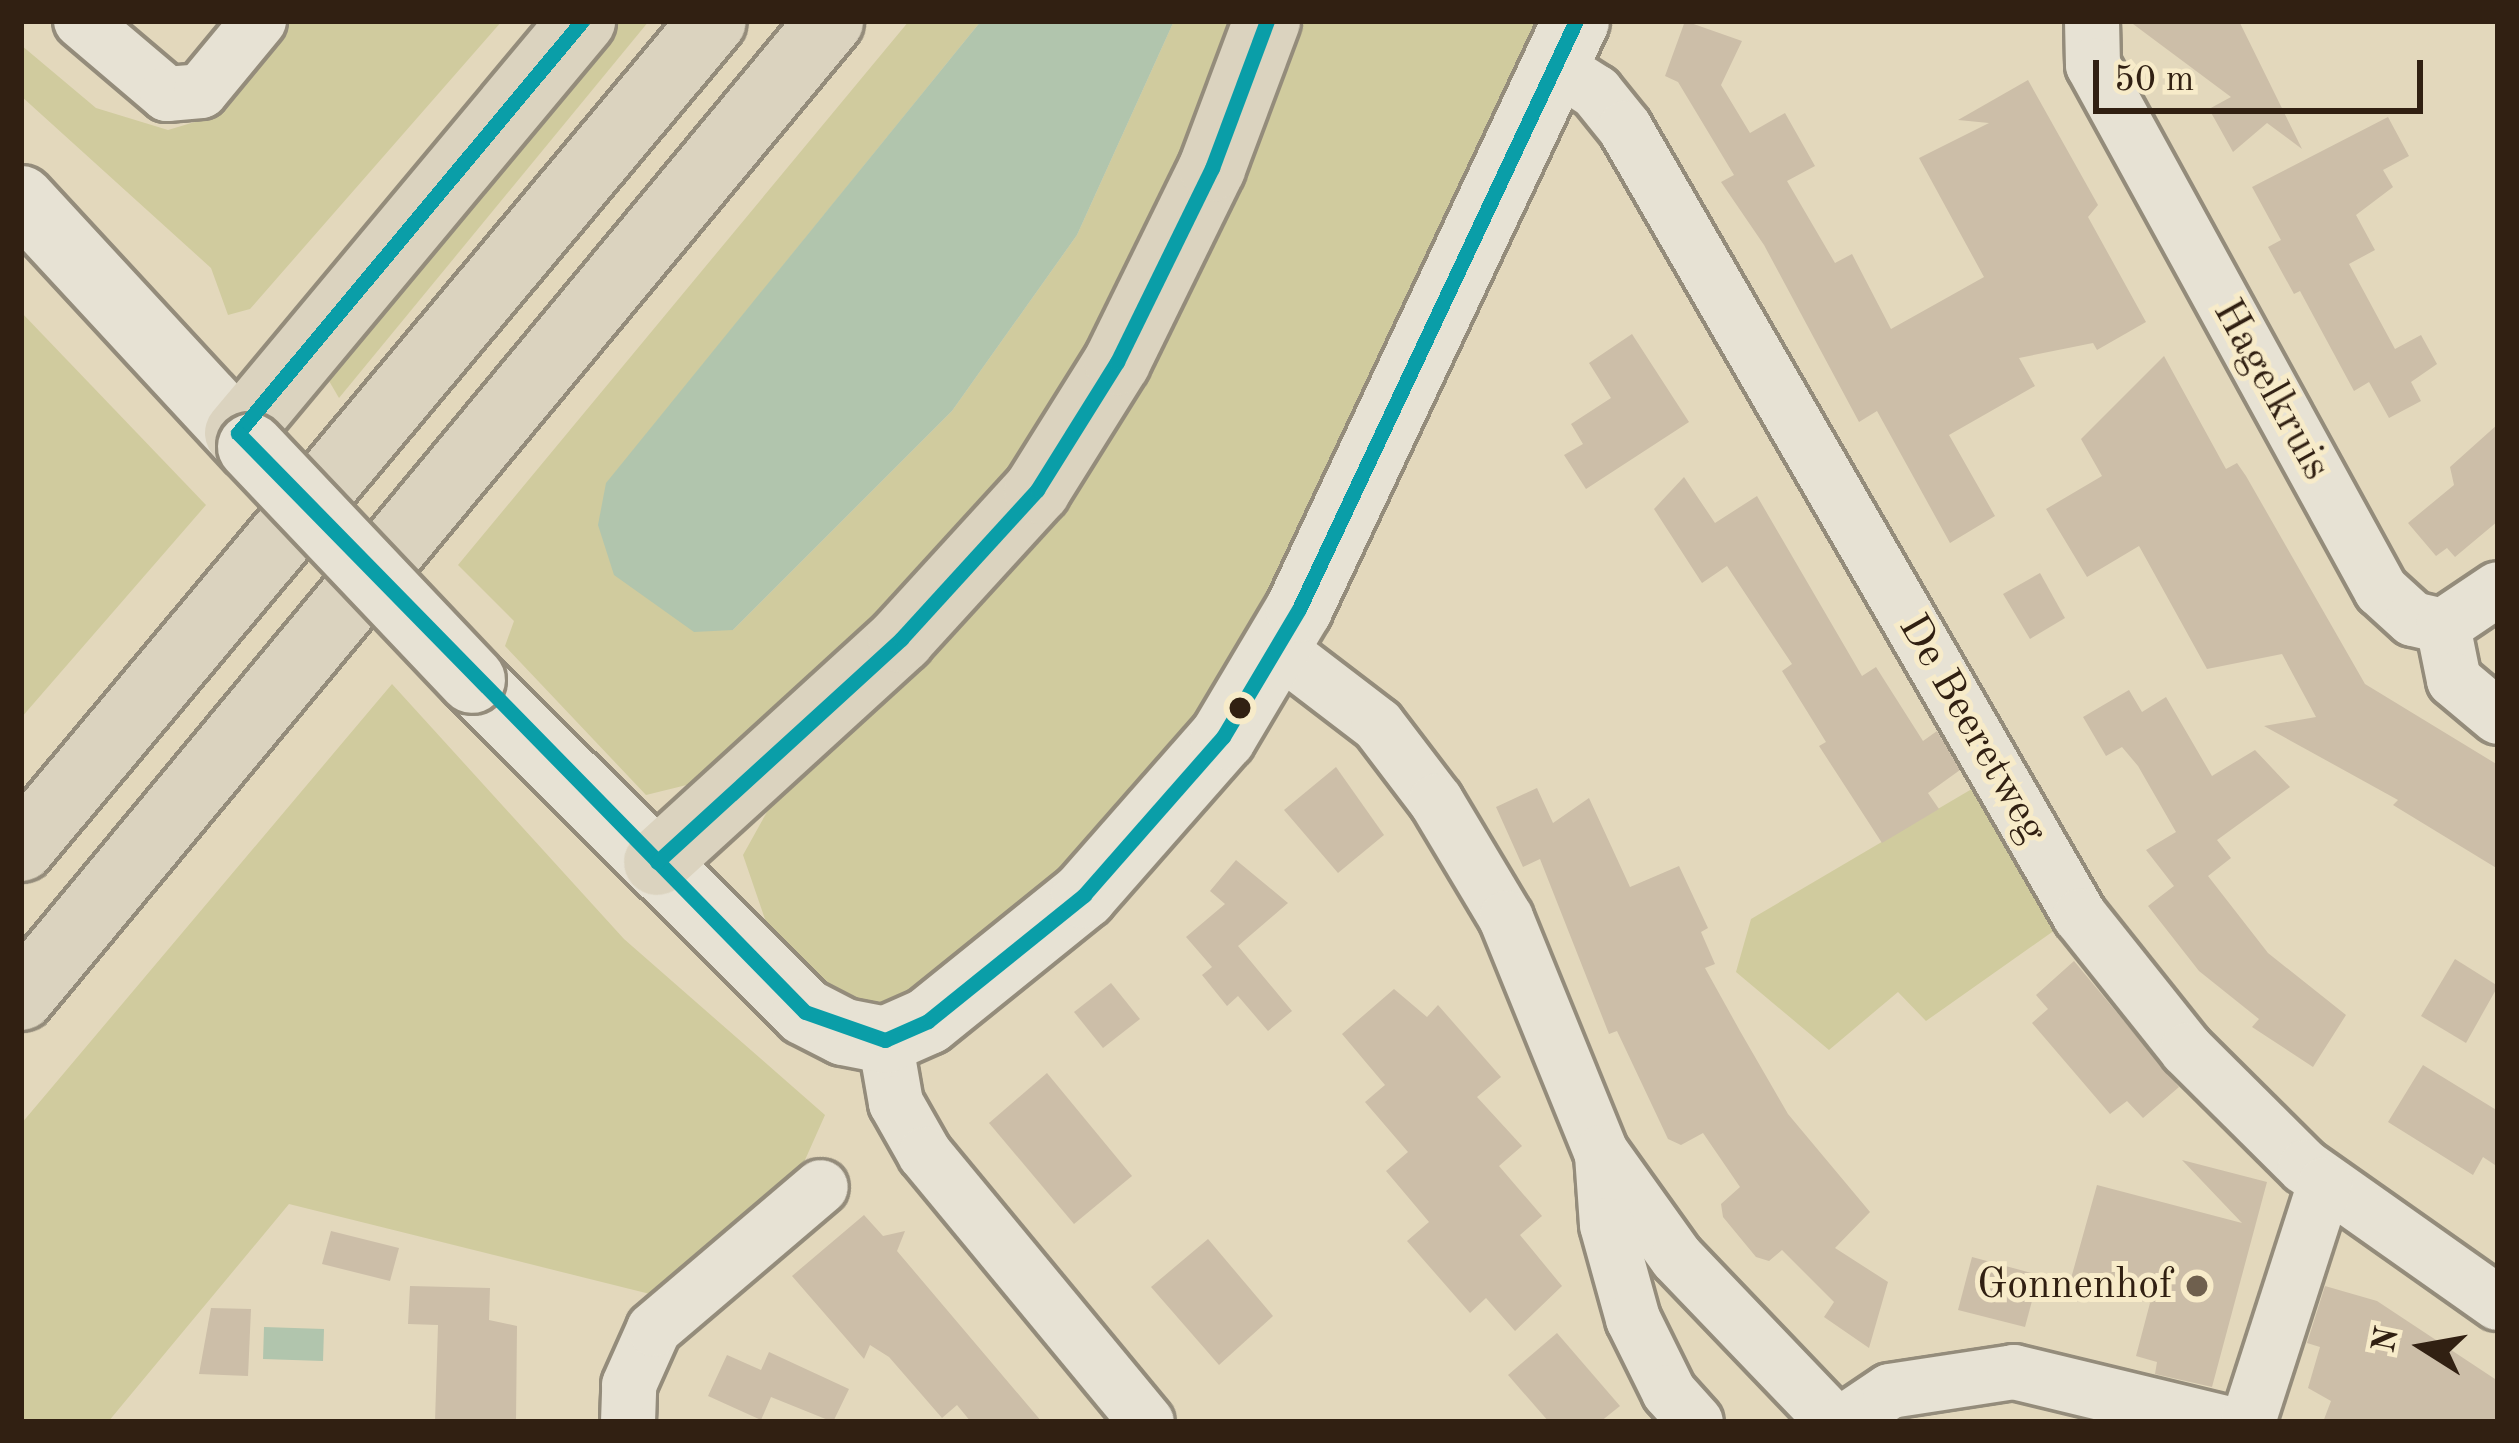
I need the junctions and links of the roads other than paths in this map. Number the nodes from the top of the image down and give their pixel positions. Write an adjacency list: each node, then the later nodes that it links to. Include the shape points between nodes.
1 (81, 21): 2 (street, via 167,94 201,91)
2 (259, 21)
3 (582, 21): 10 (highway)
4 (713, 21): 15 (highway)
5 (830, 21): 17 (highway)
6 (1268, 21): 16 (highway, via 1203,187 1117,362 1037,490 902,639)
7 (2092, 21): 12 (street, Hagelkruis, via 2093,65 2381,590 2413,620)
8 (1566, 43): 13 (street); 20 (street, De Beeretweg, via 1625,128 2080,916 2186,1050)
9 (21, 199): 10 (street)
10 (244, 440): 16 (street, bridge)
11 (2498, 589): 12 (street)
12 (2443, 626): 14 (street, via 2454,680 2465,698)
13 (1276, 647): 18 (street, via 1223,737 1084,895 928,1021); 19 (street, via 1378,725 1436,801 1506,918)
14 (2498, 717)
15 (21, 848)
16 (657, 862): 18 (street, via 805,1012)
17 (21, 997)
18 (885, 1040): 24 (street, via 896,1103 925,1154)
19 (1601, 1152): 25 (street, via 1607,1225 1633,1319 1669,1392); 26 (street, via 1677,1258)
20 (2325, 1184): 22 (street, De Beeretweg); 29 (street)
21 (821, 1187): 23 (street, via 653,1329 629,1385)
22 (2498, 1303)
23 (628, 1422)
24 (1147, 1422)
25 (1696, 1422)
26 (1834, 1422)
27 (1844, 1422): 28 (street, via 1890,1391 2014,1372)
28 (2221, 1422)
29 (2248, 1422)

